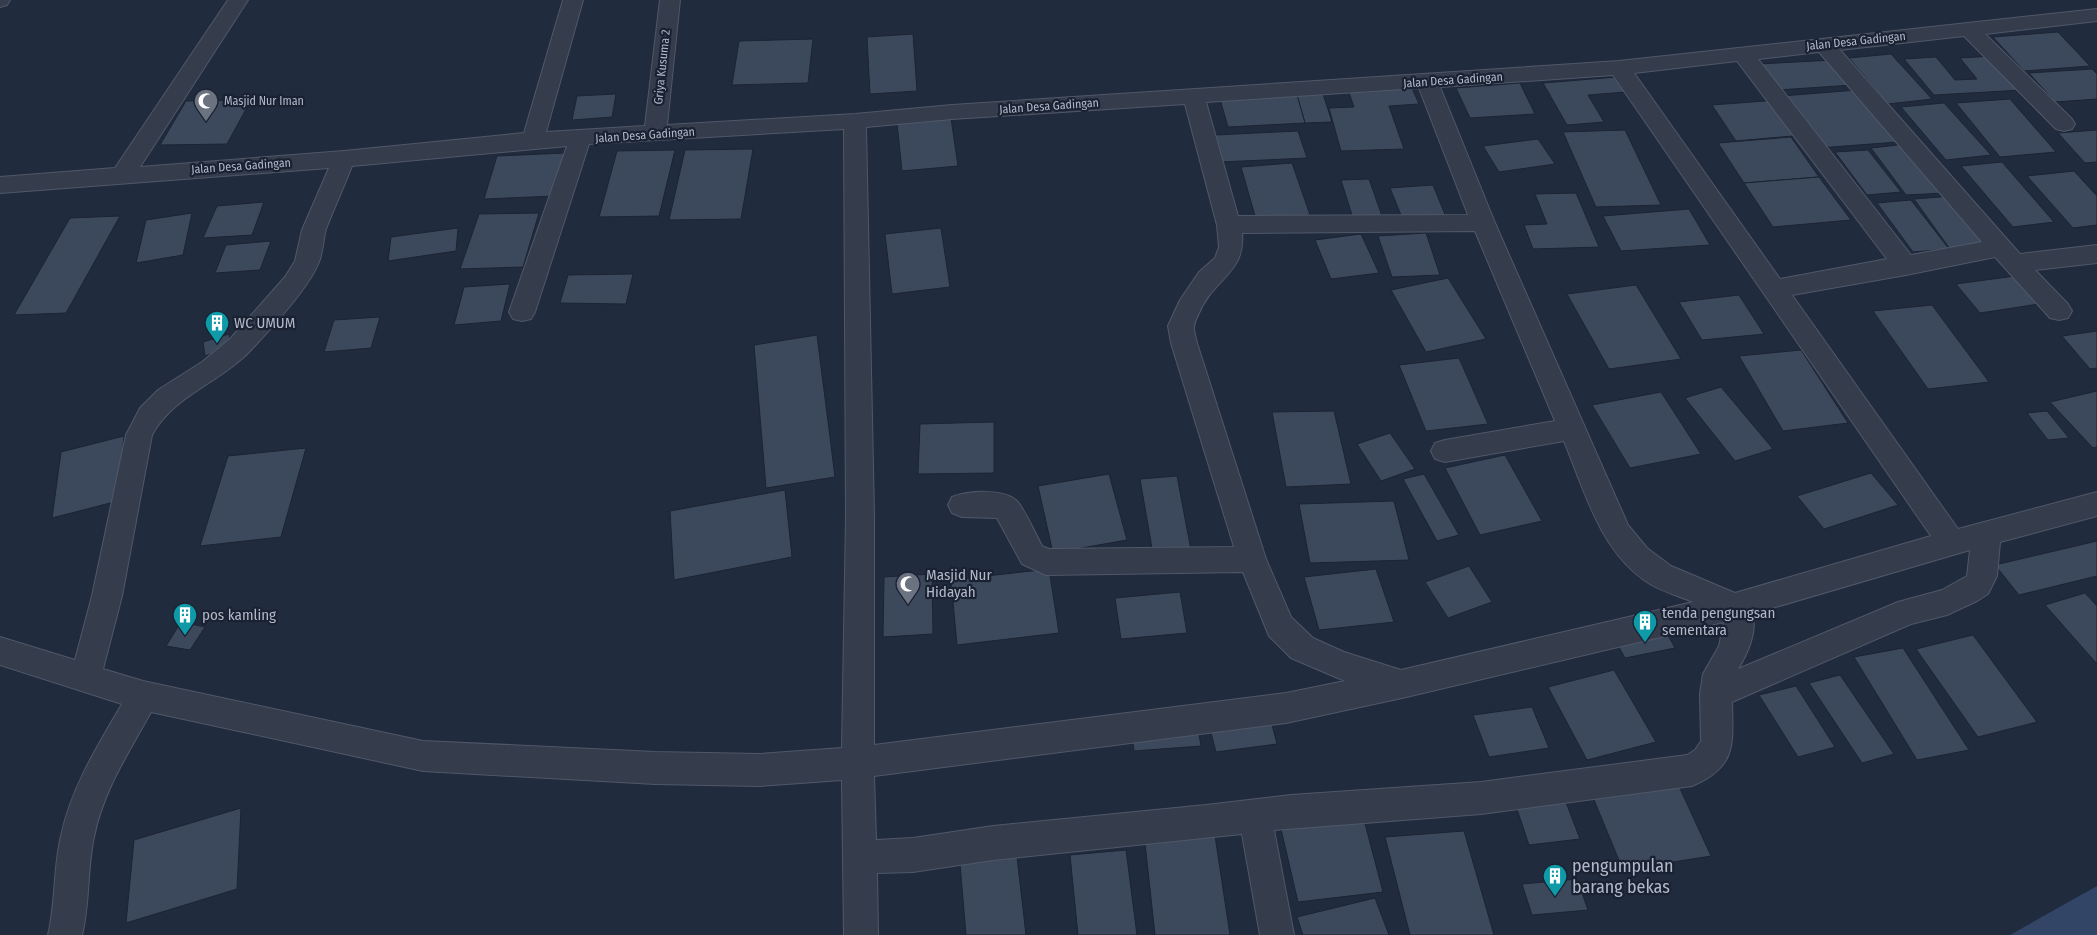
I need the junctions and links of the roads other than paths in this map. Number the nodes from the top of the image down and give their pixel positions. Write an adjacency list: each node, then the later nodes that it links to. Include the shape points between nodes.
1 (238, 0): 19 (street)
2 (573, 0): 17 (street)
3 (670, 0): 15 (street, Griya Kusuma 2)
4 (2087, 0): 5 (street)
5 (2097, 9)
6 (2097, 15): 7 (street, Jalan Desa Gadingan)
7 (1969, 28): 8 (street, Jalan Desa Gadingan); 14 (street)
8 (1823, 44): 9 (street, Jalan Desa Gadingan); 24 (street)
9 (1742, 53): 10 (street, Jalan Desa Gadingan); 25 (street)
10 (1619, 68): 11 (street, Jalan Desa Gadingan); 26 (street)
11 (1426, 82): 12 (street, Jalan Desa Gadingan); 21 (street)
12 (1194, 98): 13 (street, Jalan Desa Gadingan); 22 (street)
13 (855, 121): 15 (street, Jalan Desa Gadingan); 42 (street, via 860,516)
14 (2064, 124)
15 (655, 134): 16 (street, Jalan Desa Gadingan)
16 (580, 138): 17 (street, Jalan Desa Gadingan); 28 (street)
17 (533, 140): 18 (street, Jalan Desa Gadingan)
18 (344, 159): 19 (street, Jalan Desa Gadingan); 38 (street, via 314,230 307,262 294,284 239,346 211,369 167,397 149,416 139,435 107,596)
19 (122, 176): 20 (street, Jalan Desa Gadingan)
20 (0, 185)
21 (1483, 223): 22 (street); 29 (street)
22 (1229, 225): 35 (street, via 1231,247 1226,262 1208,278 1192,300 1181,326)
23 (2097, 254): 24 (street)
24 (2007, 255): 25 (street); 27 (street)
25 (1906, 266): 26 (street)
26 (1774, 289): 34 (street)
27 (2059, 311)
28 (522, 312)
29 (1572, 429): 30 (street); 36 (street, via 1617,533 1637,557 1661,575)
30 (1446, 451)
31 (2097, 504): 33 (street)
32 (962, 505): 35 (street, via 1003,507 1032,555 1046,562)
33 (1986, 533): 34 (street); 40 (street, via 1982,576 1978,585 1967,592 1947,602 1909,611)
34 (1953, 544): 36 (street)
35 (1252, 559): 39 (street, via 1280,626 1302,648 1338,665)
36 (1734, 606): 39 (street); 40 (street, via 1739,620 1733,650 1718,674)
37 (0, 651): 38 (street)
38 (86, 677): 41 (street)
39 (1402, 684): 42 (street, via 1286,708)
40 (1716, 694): 43 (street, via 1717,745 1706,761 1692,770 1481,798)
41 (143, 696): 42 (street, via 423,756 656,768 749,769); 45 (street, via 86,808 77,836 71,916)
42 (858, 763): 44 (street)
43 (1255, 815): 44 (street, via 993,843 913,855); 47 (street)
44 (860, 857): 46 (street)
45 (65, 935)
46 (861, 935)
47 (1277, 935)

